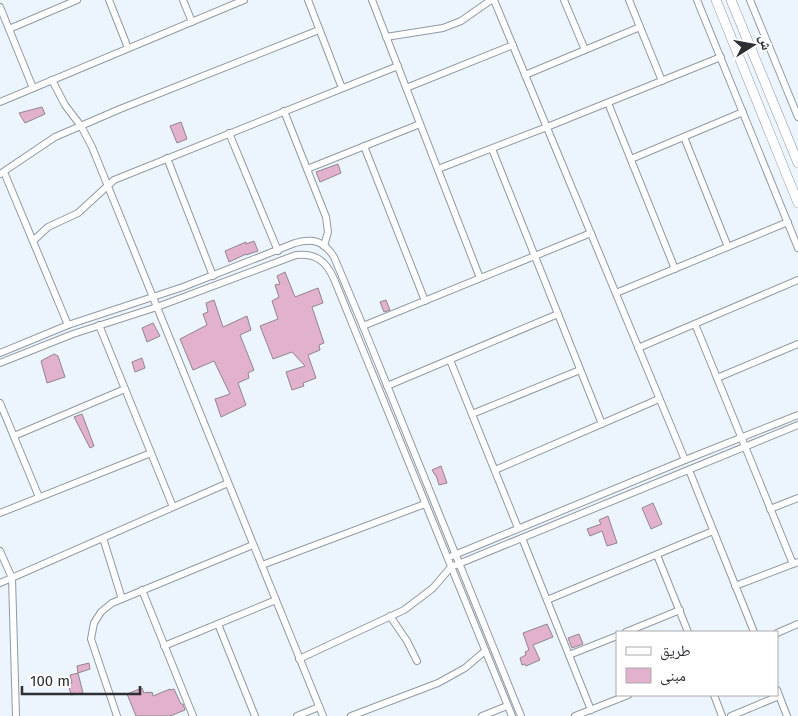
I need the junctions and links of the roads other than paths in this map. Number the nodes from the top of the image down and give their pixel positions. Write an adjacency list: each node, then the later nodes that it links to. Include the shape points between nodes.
1 (77, 0): 17 (street)
2 (109, 0): 21 (street)
3 (183, 0): 15 (street)
4 (244, 0): 15 (street)
5 (308, 0): 18 (street)
6 (372, 0): 19 (street)
7 (493, 0): 19 (street, via 461,21 443,28); 20 (street)
8 (564, 0): 22 (street)
9 (629, 0): 16 (street)
10 (697, 0): 23 (street)
11 (716, 0): 50 (main road)
12 (731, 0): 45 (main road)
13 (750, 0): 35 (street)
14 (0, 7): 17 (street)
15 (192, 22): 21 (street)
16 (640, 27): 22 (street); 27 (street)
17 (9, 29): 28 (street)
18 (319, 30): 29 (street); 37 (street)
19 (386, 37): 24 (street)
20 (513, 45): 25 (street); 30 (street)
21 (128, 48): 26 (street)
22 (584, 50): 25 (street)
23 (720, 57): 27 (street); 34 (street)
24 (398, 66): 29 (street); 30 (street)
25 (525, 75): 38 (street)
26 (52, 80): 28 (street); 37 (street)
27 (662, 81): 32 (street)
28 (33, 88): 31 (street)
29 (342, 88): 33 (street)
30 (406, 88): 36 (street)
31 (0, 102)
32 (608, 103): 38 (street); 44 (street)
33 (284, 111): 39 (street); 46 (street)
34 (743, 112): 40 (street); 51 (street)
35 (798, 117)
36 (420, 124): 41 (street); 47 (street)
37 (81, 126): 48 (street, via 55,137); 49 (street)
38 (547, 127): 42 (street); 52 (street)
39 (229, 133): 43 (street); 57 (street)
40 (684, 136): 44 (street); 55 (street)
41 (364, 146): 46 (street); 65 (street)
42 (492, 149): 47 (street); 58 (street)
43 (167, 158): 49 (street); 60 (street)
44 (631, 159): 59 (street)
45 (798, 163)
46 (307, 169): 54 (street, via 326,217 328,232)
47 (438, 170): 61 (street)
48 (2, 173): 53 (street)
49 (107, 186): 53 (street, via 78,213 48,228); 64 (street)
50 (798, 203)
51 (788, 222): 55 (street); 56 (street)
52 (591, 233): 58 (street); 63 (street)
53 (33, 241): 68 (street)
54 (324, 246): 57 (street, via 310,240); 71 (street, via 334,257)
55 (728, 247): 59 (street)
56 (798, 248)
57 (278, 251): 60 (street)
58 (534, 256): 61 (street); 67 (street)
59 (675, 269): 63 (street)
60 (213, 276): 64 (street)
61 (480, 278): 65 (street)
62 (798, 280): 69 (street)
63 (616, 293): 73 (street)
64 (153, 298): 66 (street); 68 (street)
65 (425, 301): 71 (street)
66 (157, 307): 70 (street); 94 (street); 97 (street, via 296,255 304,254 320,260 334,279)
67 (558, 314): 75 (street); 77 (street)
68 (68, 324): 74 (street)
69 (696, 324): 73 (street); 78 (street)
70 (99, 325): 76 (street); 80 (street)
71 (363, 326): 79 (street)
72 (798, 344): 78 (street)
73 (638, 348): 81 (street)
74 (1, 350)
75 (450, 360): 79 (street); 83 (street)
76 (0, 363)
77 (580, 370): 83 (street); 85 (street)
78 (717, 378): 88 (street)
79 (387, 386): 107 (street)
80 (125, 389): 87 (street); 90 (street)
81 (659, 399): 85 (street); 91 (street)
82 (0, 403): 87 (street)
83 (472, 414): 92 (street)
84 (798, 416): 88 (street)
85 (602, 424): 92 (street)
86 (798, 425): 89 (street)
87 (14, 436): 95 (street)
88 (742, 438): 89 (street); 91 (street)
89 (745, 447): 93 (street); 99 (street)
90 (151, 453): 95 (street); 98 (street)
91 (685, 460): 101 (street)
92 (494, 470): 101 (street)
93 (689, 470): 102 (street); 104 (street)
94 (228, 483): 98 (street); 105 (street)
95 (39, 497): 100 (street)
96 (798, 498): 99 (street)
97 (425, 504): 109 (street); 112 (street)
98 (173, 507): 103 (street)
99 (770, 509): 110 (street)
100 (0, 513)
101 (518, 528): 107 (street)
102 (713, 532): 108 (street); 116 (street)
103 (103, 538): 114 (street); 118 (street)
104 (522, 538): 111 (street); 120 (street)
105 (253, 545): 112 (street); 117 (street)
106 (0, 551): 114 (street)
107 (455, 554): 109 (street); 111 (street)
108 (657, 555): 120 (street); 121 (street)
109 (447, 558): 113 (street)
110 (795, 563): 116 (street)
111 (459, 564): 113 (street); 151 (street)
112 (262, 565): 119 (street)
113 (451, 567): 122 (street, via 433,588 404,610); 131 (street)
114 (12, 578): 115 (street); 142 (street)
115 (0, 583)
116 (735, 586): 127 (street)
117 (142, 590): 118 (street); 130 (street)
118 (122, 599): 143 (street, via 102,612 94,623 90,639)
119 (276, 600): 123 (street); 133 (street)
120 (547, 600): 132 (street)
121 (680, 610): 125 (street); 126 (street)
122 (390, 616): 133 (street); 134 (street)
123 (218, 624): 130 (street); 145 (street)
124 (798, 624): 128 (street)
125 (628, 631)
126 (688, 631)
127 (754, 631)
128 (778, 632)
129 (616, 636): 132 (street)
130 (164, 646): 144 (street)
131 (485, 651): 139 (street); 148 (street, via 465,668 438,683)
132 (569, 655): 141 (street)
133 (299, 658): 140 (street)
134 (417, 661)
135 (778, 693): 155 (street)
136 (626, 696): 141 (street)
137 (714, 696): 153 (street)
138 (772, 696): 154 (street)
139 (507, 706): 149 (street); 150 (street)
140 (319, 707): 146 (street); 147 (street)
141 (591, 710): 152 (street)
142 (16, 716)
143 (118, 716)
144 (193, 716)
145 (256, 716)
146 (297, 716)
147 (323, 716)
148 (351, 716)
149 (482, 716)
150 (512, 716)
151 (521, 716)
152 (575, 716)
153 (722, 716)
154 (731, 716)
155 (787, 716)

